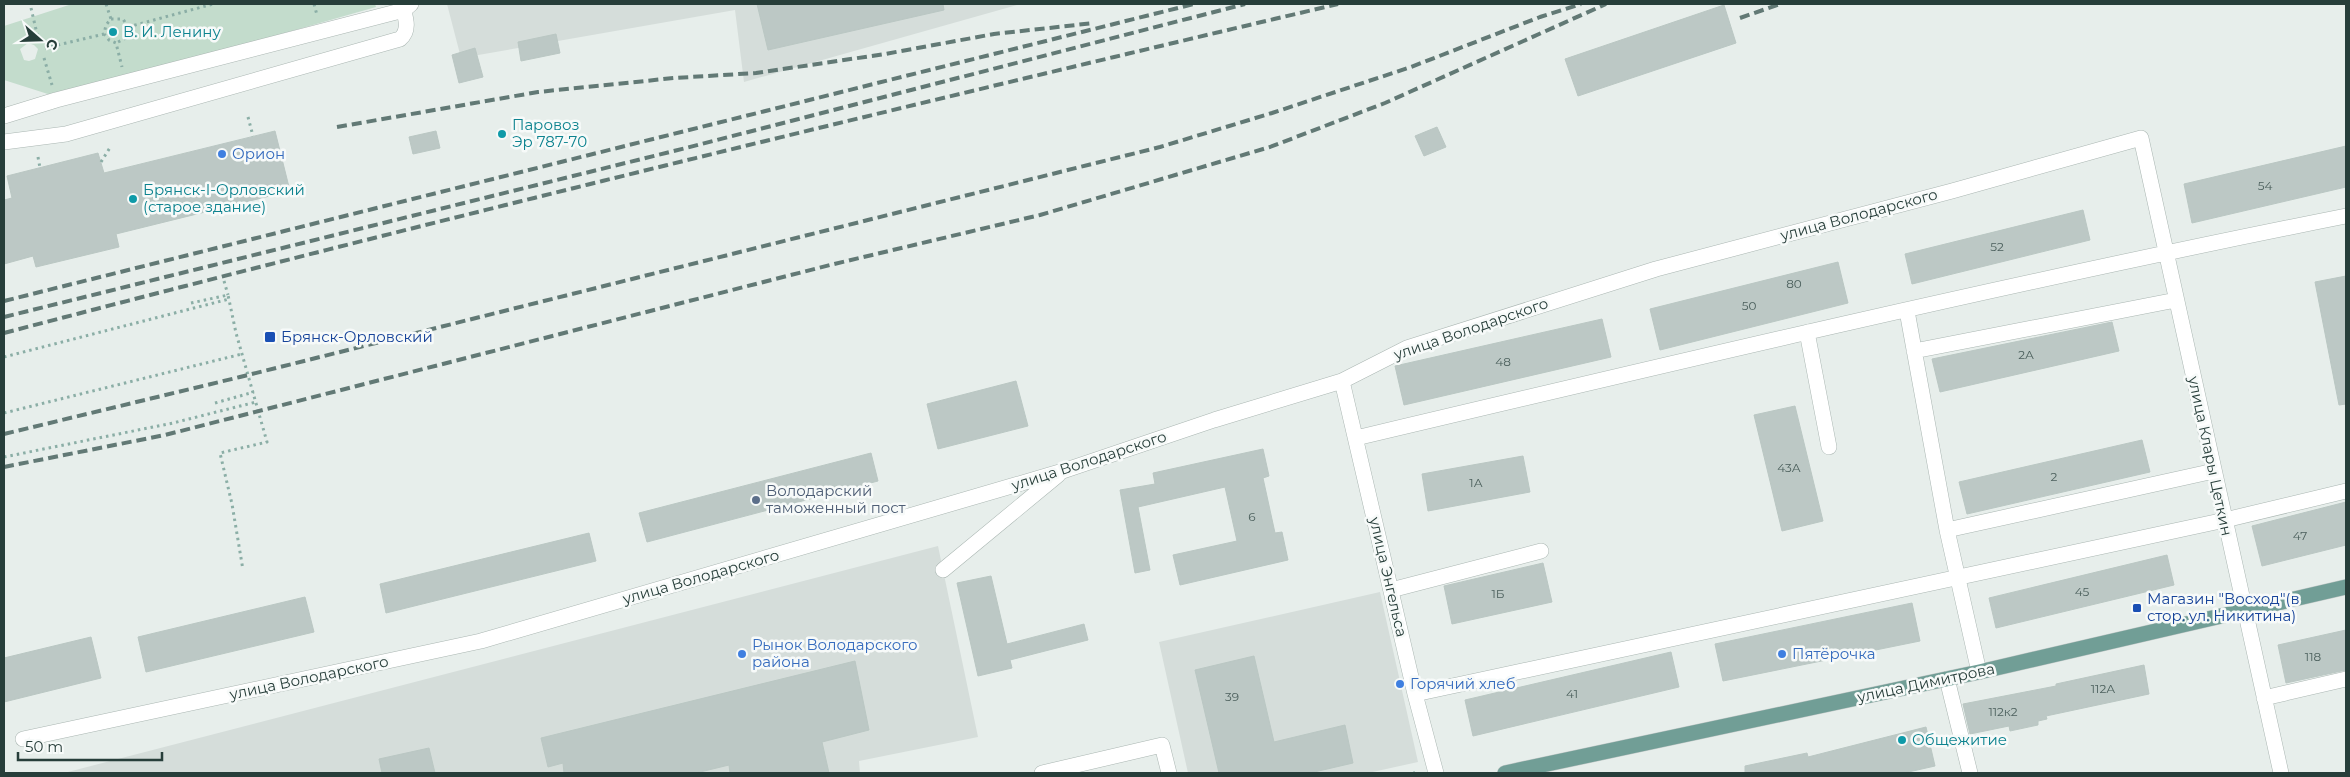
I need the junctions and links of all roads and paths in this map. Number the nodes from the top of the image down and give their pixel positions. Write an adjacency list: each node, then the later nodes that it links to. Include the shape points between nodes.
1 (106, 4): 6 (path)
2 (213, 4): 8 (path)
3 (314, 4): 7 (path)
4 (405, 6): 16 (street); 21 (street, via 407,28 400,39 66,134)
5 (31, 8): 10 (path)
6 (111, 19): 8 (path, via 123,18); 9 (path)
7 (319, 20)
8 (128, 27): 11 (path, via 126,38)
9 (104, 34): 11 (path); 12 (path)
10 (38, 38)
11 (116, 42): 14 (path)
12 (45, 48)
13 (44, 58): 15 (path)
14 (124, 75)
15 (52, 86)
16 (4, 116)
17 (248, 117): 19 (path)
18 (4, 122): 21 (street)
19 (253, 136)
20 (2141, 138): 27 (street, улица Клары Цеткин); 38 (street, улица Володарского, via 1656,268 1406,348)
21 (8, 141)
22 (111, 146): 24 (path)
23 (38, 157): 25 (path)
24 (101, 162)
25 (40, 168)
26 (2346, 216): 27 (street)
27 (2166, 252): 31 (street, улица Клары Цеткин); 33 (street)
28 (224, 281): 29 (path)
29 (228, 295): 30 (path); 32 (path)
30 (229, 299): 36 (path); 37 (path)
31 (2176, 300): 35 (street); 47 (street, улица Клары Цеткин)
32 (191, 303)
33 (1907, 311): 34 (street); 35 (street)
34 (1807, 332): 43 (street); 44 (street)
35 (1914, 351): 50 (street)
36 (242, 354): 39 (path); 42 (path)
37 (4, 357)
38 (1342, 381): 43 (street, улица Энгельса); 46 (street, улица Володарского)
39 (254, 392): 40 (path); 41 (path)
40 (256, 402): 45 (path, via 173,423); 52 (path, via 267,442 220,453)
41 (215, 404)
42 (4, 413)
43 (1356, 438): 56 (street, улица Энгельса)
44 (1829, 447)
45 (4, 457)
46 (1063, 471): 53 (street); 63 (street, улица Володарского, via 481,641)
47 (2214, 471): 49 (street, улица Клары Цеткин); 50 (street)
48 (2346, 491): 49 (street)
49 (2224, 520): 54 (street); 57 (street, улица Клары Цеткин)
50 (1947, 530): 54 (street)
51 (1541, 551): 56 (street)
52 (243, 570)
53 (942, 570)
54 (1957, 578): 58 (street); 61 (street)
55 (2346, 587): 57 (main road, улица Димитрова)
56 (1391, 590): 61 (street, улица Энгельса)
57 (2245, 611): 58 (main road, улица Димитрова); 62 (street, улица Клары Цеткин)
58 (1979, 672): 59 (main road, улица Димитрова)
59 (1947, 679): 67 (main road, улица Димитрова); 68 (street)
60 (2346, 680): 62 (street)
61 (1415, 694): 66 (street, улица Энгельса)
62 (2264, 698): 69 (street, улица Клары Цеткин)
63 (23, 739)
64 (1042, 773): 65 (street, via 1162,744)
65 (1169, 773)
66 (1436, 773)
67 (1505, 773)
68 (1970, 773)
69 (2281, 773)

